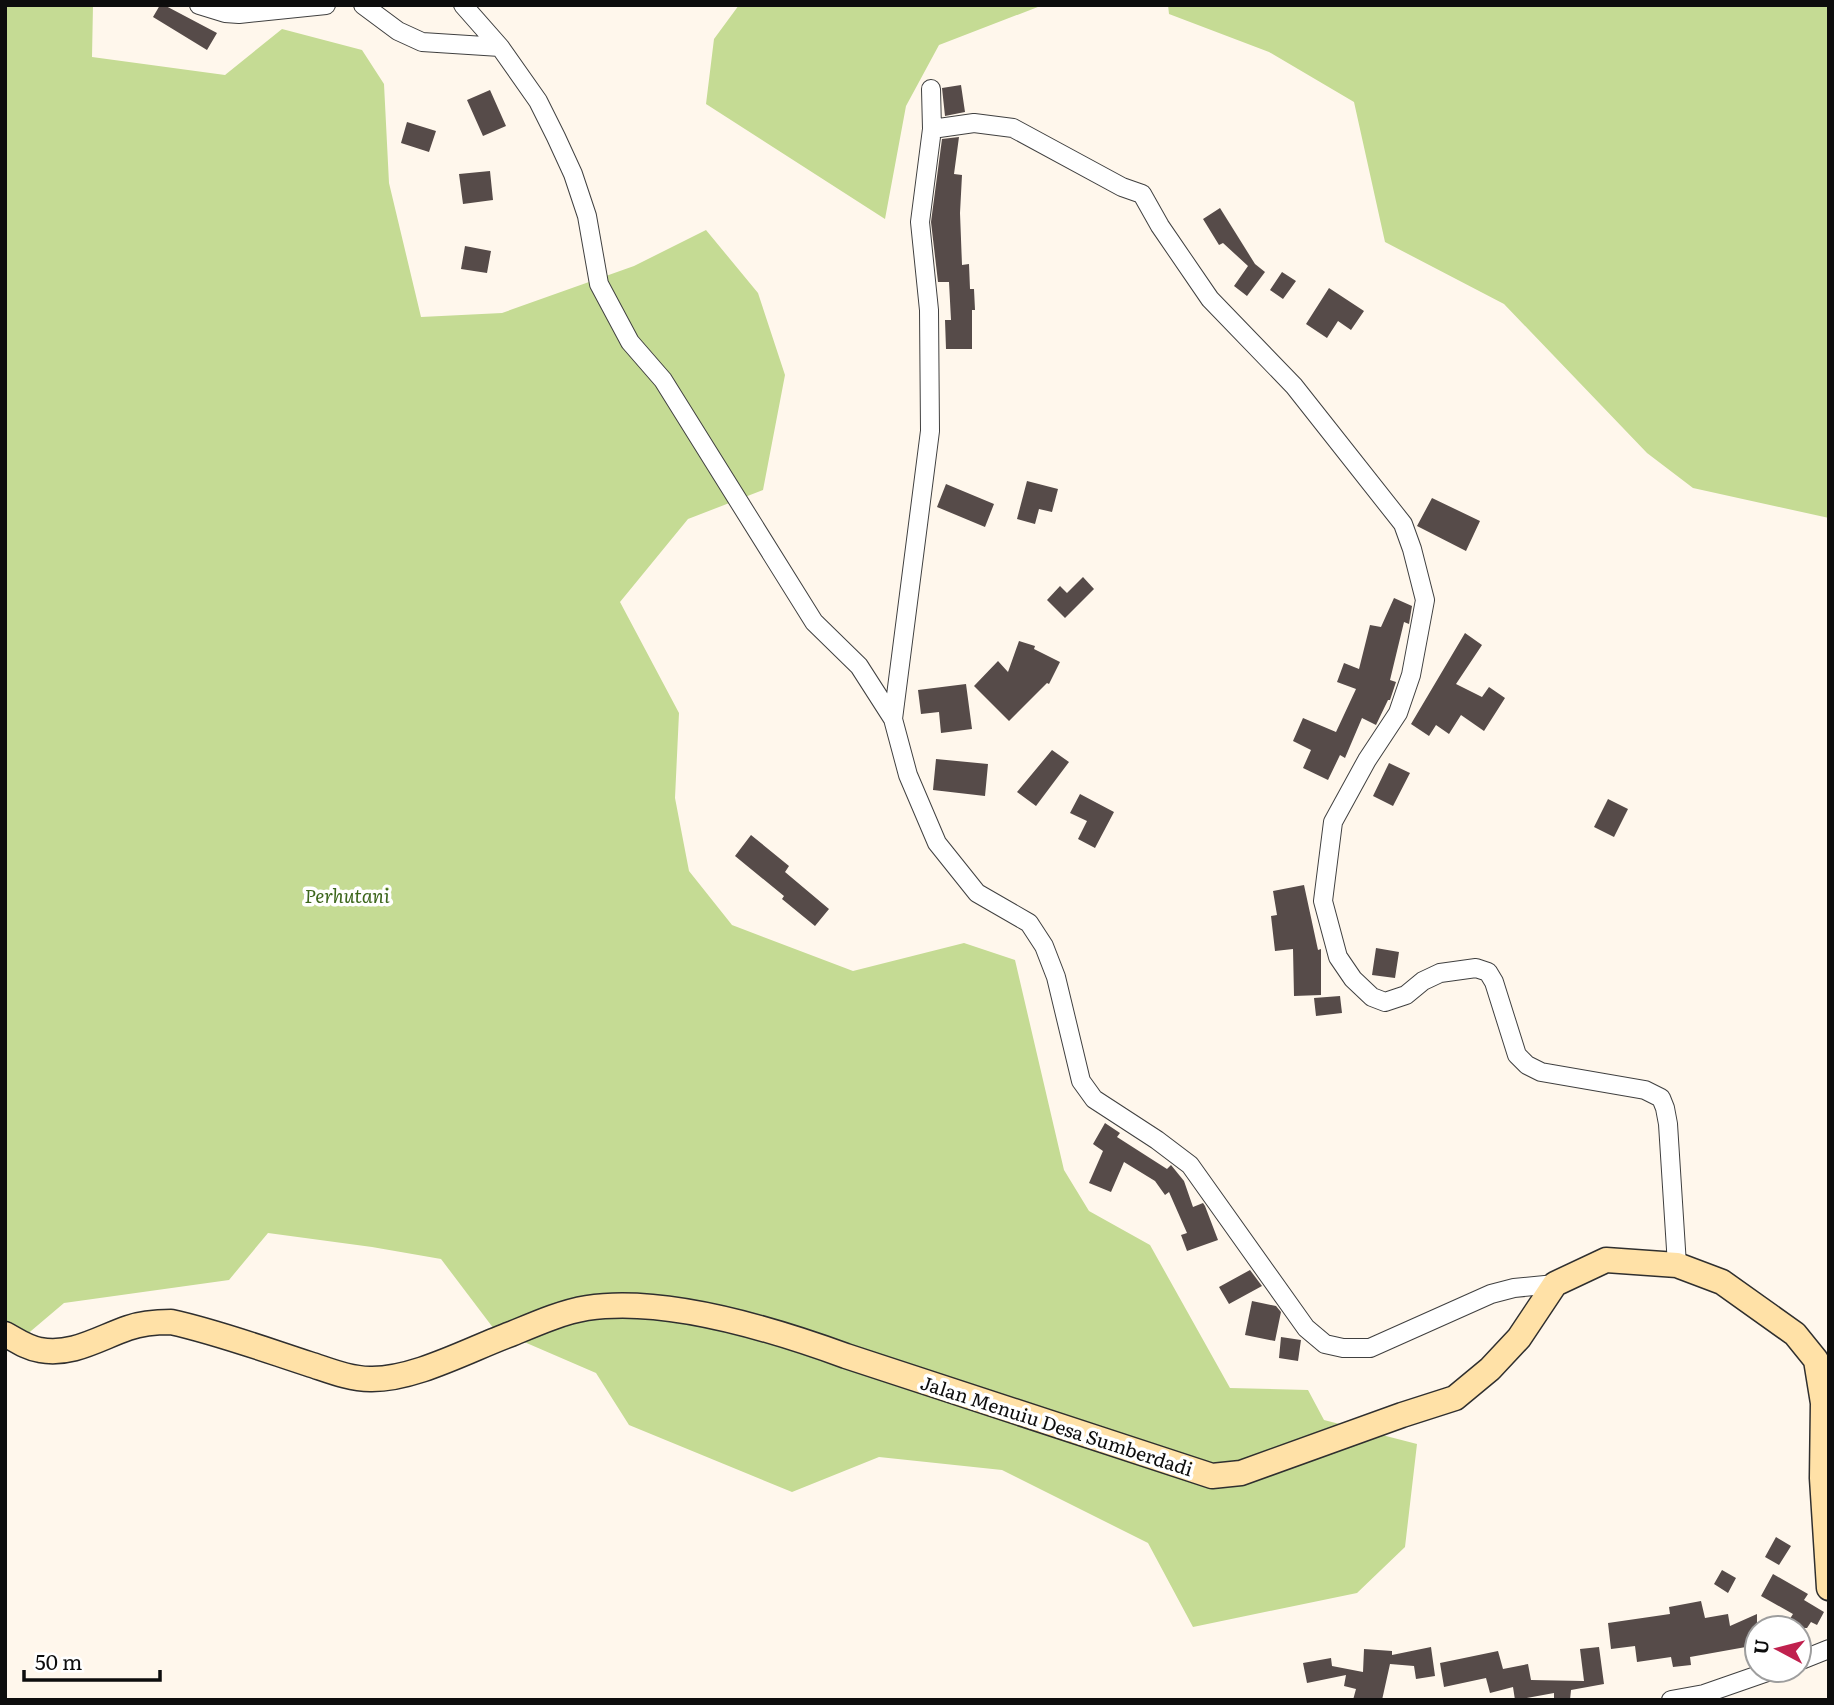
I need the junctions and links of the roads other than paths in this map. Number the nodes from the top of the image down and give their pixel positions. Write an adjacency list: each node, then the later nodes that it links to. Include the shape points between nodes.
1 (200, 5): 2 (street, via 239,15)
2 (326, 5)
3 (363, 5): 5 (street, via 412,39)
4 (463, 5): 5 (street)
5 (500, 47): 8 (street, via 538,102 573,174 587,216 598,285 630,342 663,380 814,622 859,666)
6 (931, 89): 7 (street)
7 (932, 129): 8 (street, via 920,222 929,310 930,431); 9 (street, via 974,123 1013,128 1142,194 1210,299 1294,386 1403,524 1424,600 1411,675 1398,713 1333,822 1323,901 1338,957 1371,997 1385,1002 1406,995 1440,973 1476,968 1488,972 1517,1055 1527,1065 1541,1072 1645,1090 1661,1098 1668,1124)
8 (894, 719): 10 (street, via 908,775 937,843 977,893 1029,923 1044,946 1081,1081 1094,1099 1190,1165 1306,1328 1325,1344 1370,1348 1491,1294)
9 (1677, 1265): 10 (street, via 1606,1260); 12 (street, via 1722,1282 1795,1334 1816,1360 1823,1404)
10 (1555, 1284): 11 (street, Jalan Menuiu Desa Sumberdadi, via 1519,1338 1455,1398 1241,1473 1212,1476 790,1335 668,1308 584,1308 424,1369 369,1379 171,1322 129,1327 98,1342 62,1350 38,1350)
11 (5, 1334)
12 (1829, 1588)
13 (1743, 1682): 14 (street)
14 (1704, 1697): 15 (street)
15 (1671, 1700)

